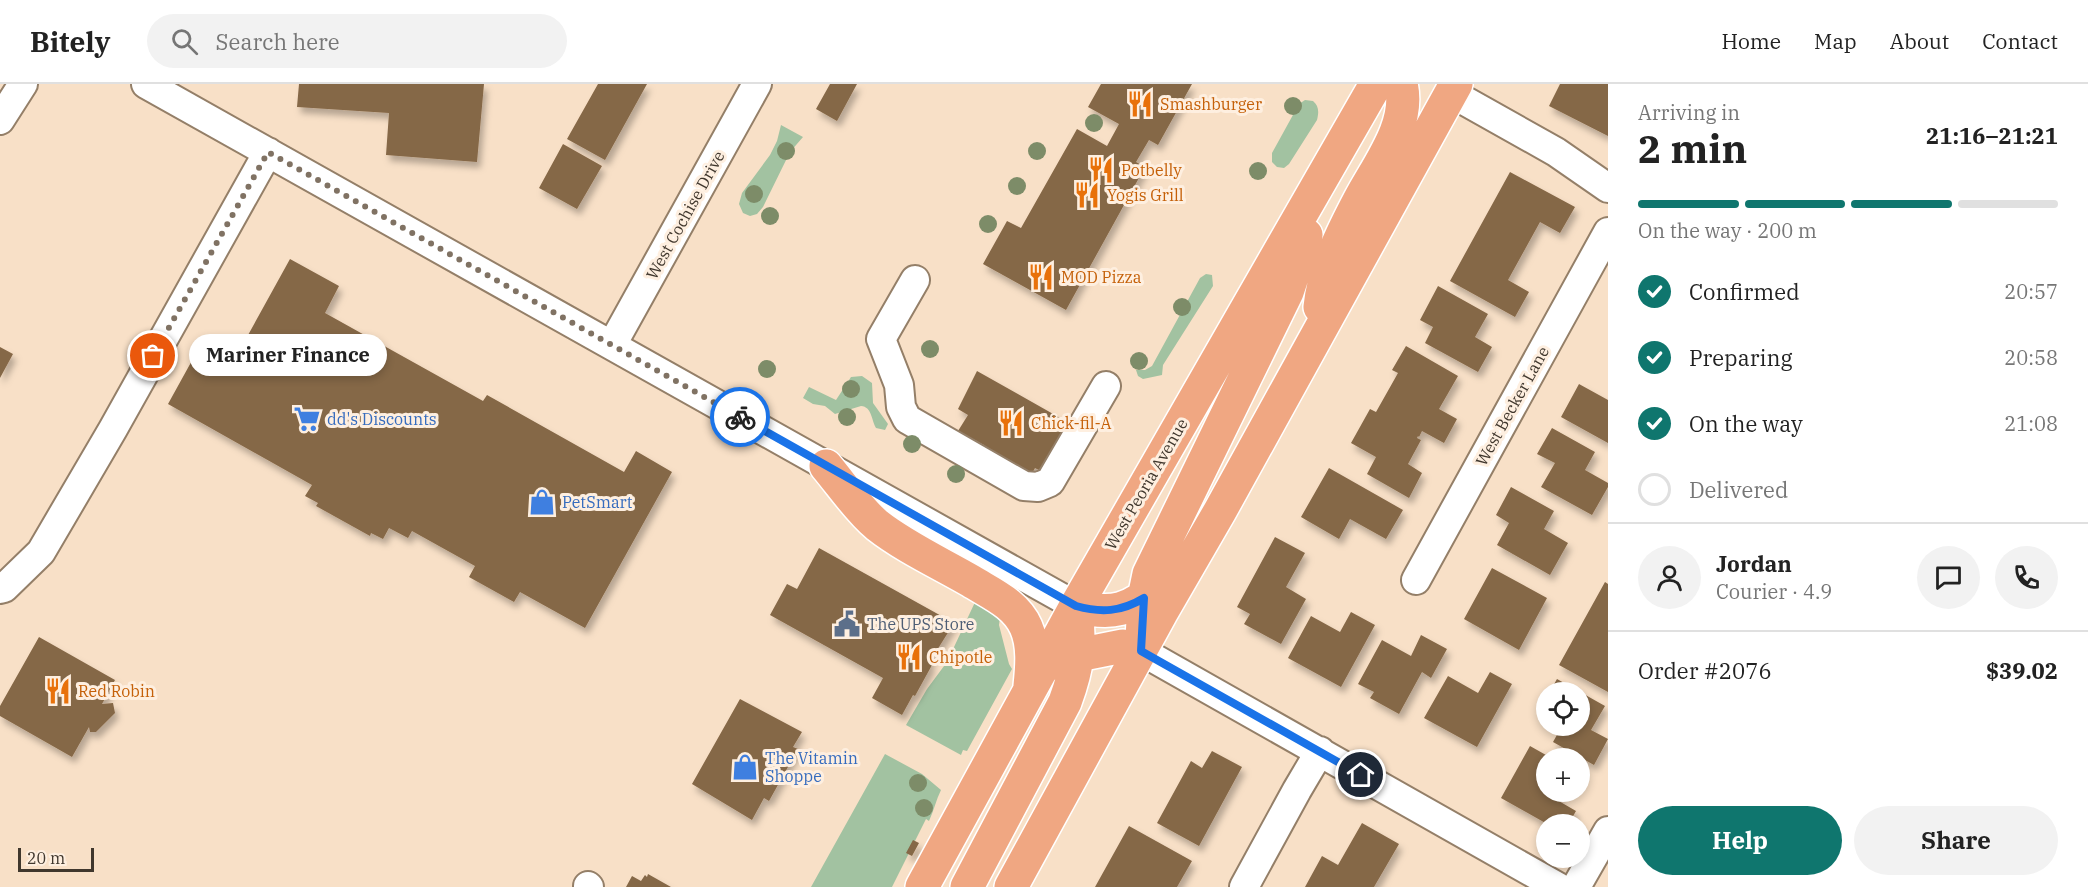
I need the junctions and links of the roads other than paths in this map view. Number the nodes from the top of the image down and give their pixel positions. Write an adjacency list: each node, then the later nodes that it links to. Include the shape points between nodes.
1 (22, 84): 7 (street)
2 (146, 84): 8 (street)
3 (757, 84): 14 (street, West Cochise Drive)
4 (1376, 84): 9 (main road, West Peoria Avenue)
5 (1401, 84): 13 (main road, via 1399,124 1330,264)
6 (1452, 87): 10 (street); 13 (main road)
7 (0, 120)
8 (268, 152): 14 (street); 19 (street, via 41,552)
9 (1320, 183): 20 (main road, via 1287,292 1158,553); 21 (main road, West Peoria Avenue)
10 (1608, 188)
11 (1608, 232): 18 (street, West Becker Lane)
12 (915, 280): 15 (street, via 881,339 900,385 920,409 922,427 1024,486 1038,487 1050,482)
13 (1316, 336): 17 (main road)
14 (612, 345): 16 (street)
15 (1106, 386)
16 (826, 466): 21 (street); 24 (main road, via 876,524 1004,601 1019,614 1031,645)
17 (1220, 511): 20 (main road); 22 (main road)
18 (1416, 580)
19 (0, 589)
20 (1144, 598): 21 (main road, via 1129,608 1113,611); 22 (main road)
21 (1076, 606): 23 (main road); 24 (main road, West Peoria Avenue)
22 (1141, 651): 23 (main road, via 1123,646); 25 (street); 29 (main road)
23 (1078, 655): 24 (main road, via 1048,672); 28 (main road, via 1054,726)
24 (1030, 690): 27 (main road, West Peoria Avenue)
25 (1320, 752): 30 (street); 31 (street)
26 (1608, 831): 32 (street)
27 (922, 887)
28 (967, 887)
29 (1011, 887)
30 (1244, 887)
31 (1558, 887)
32 (1576, 887)

